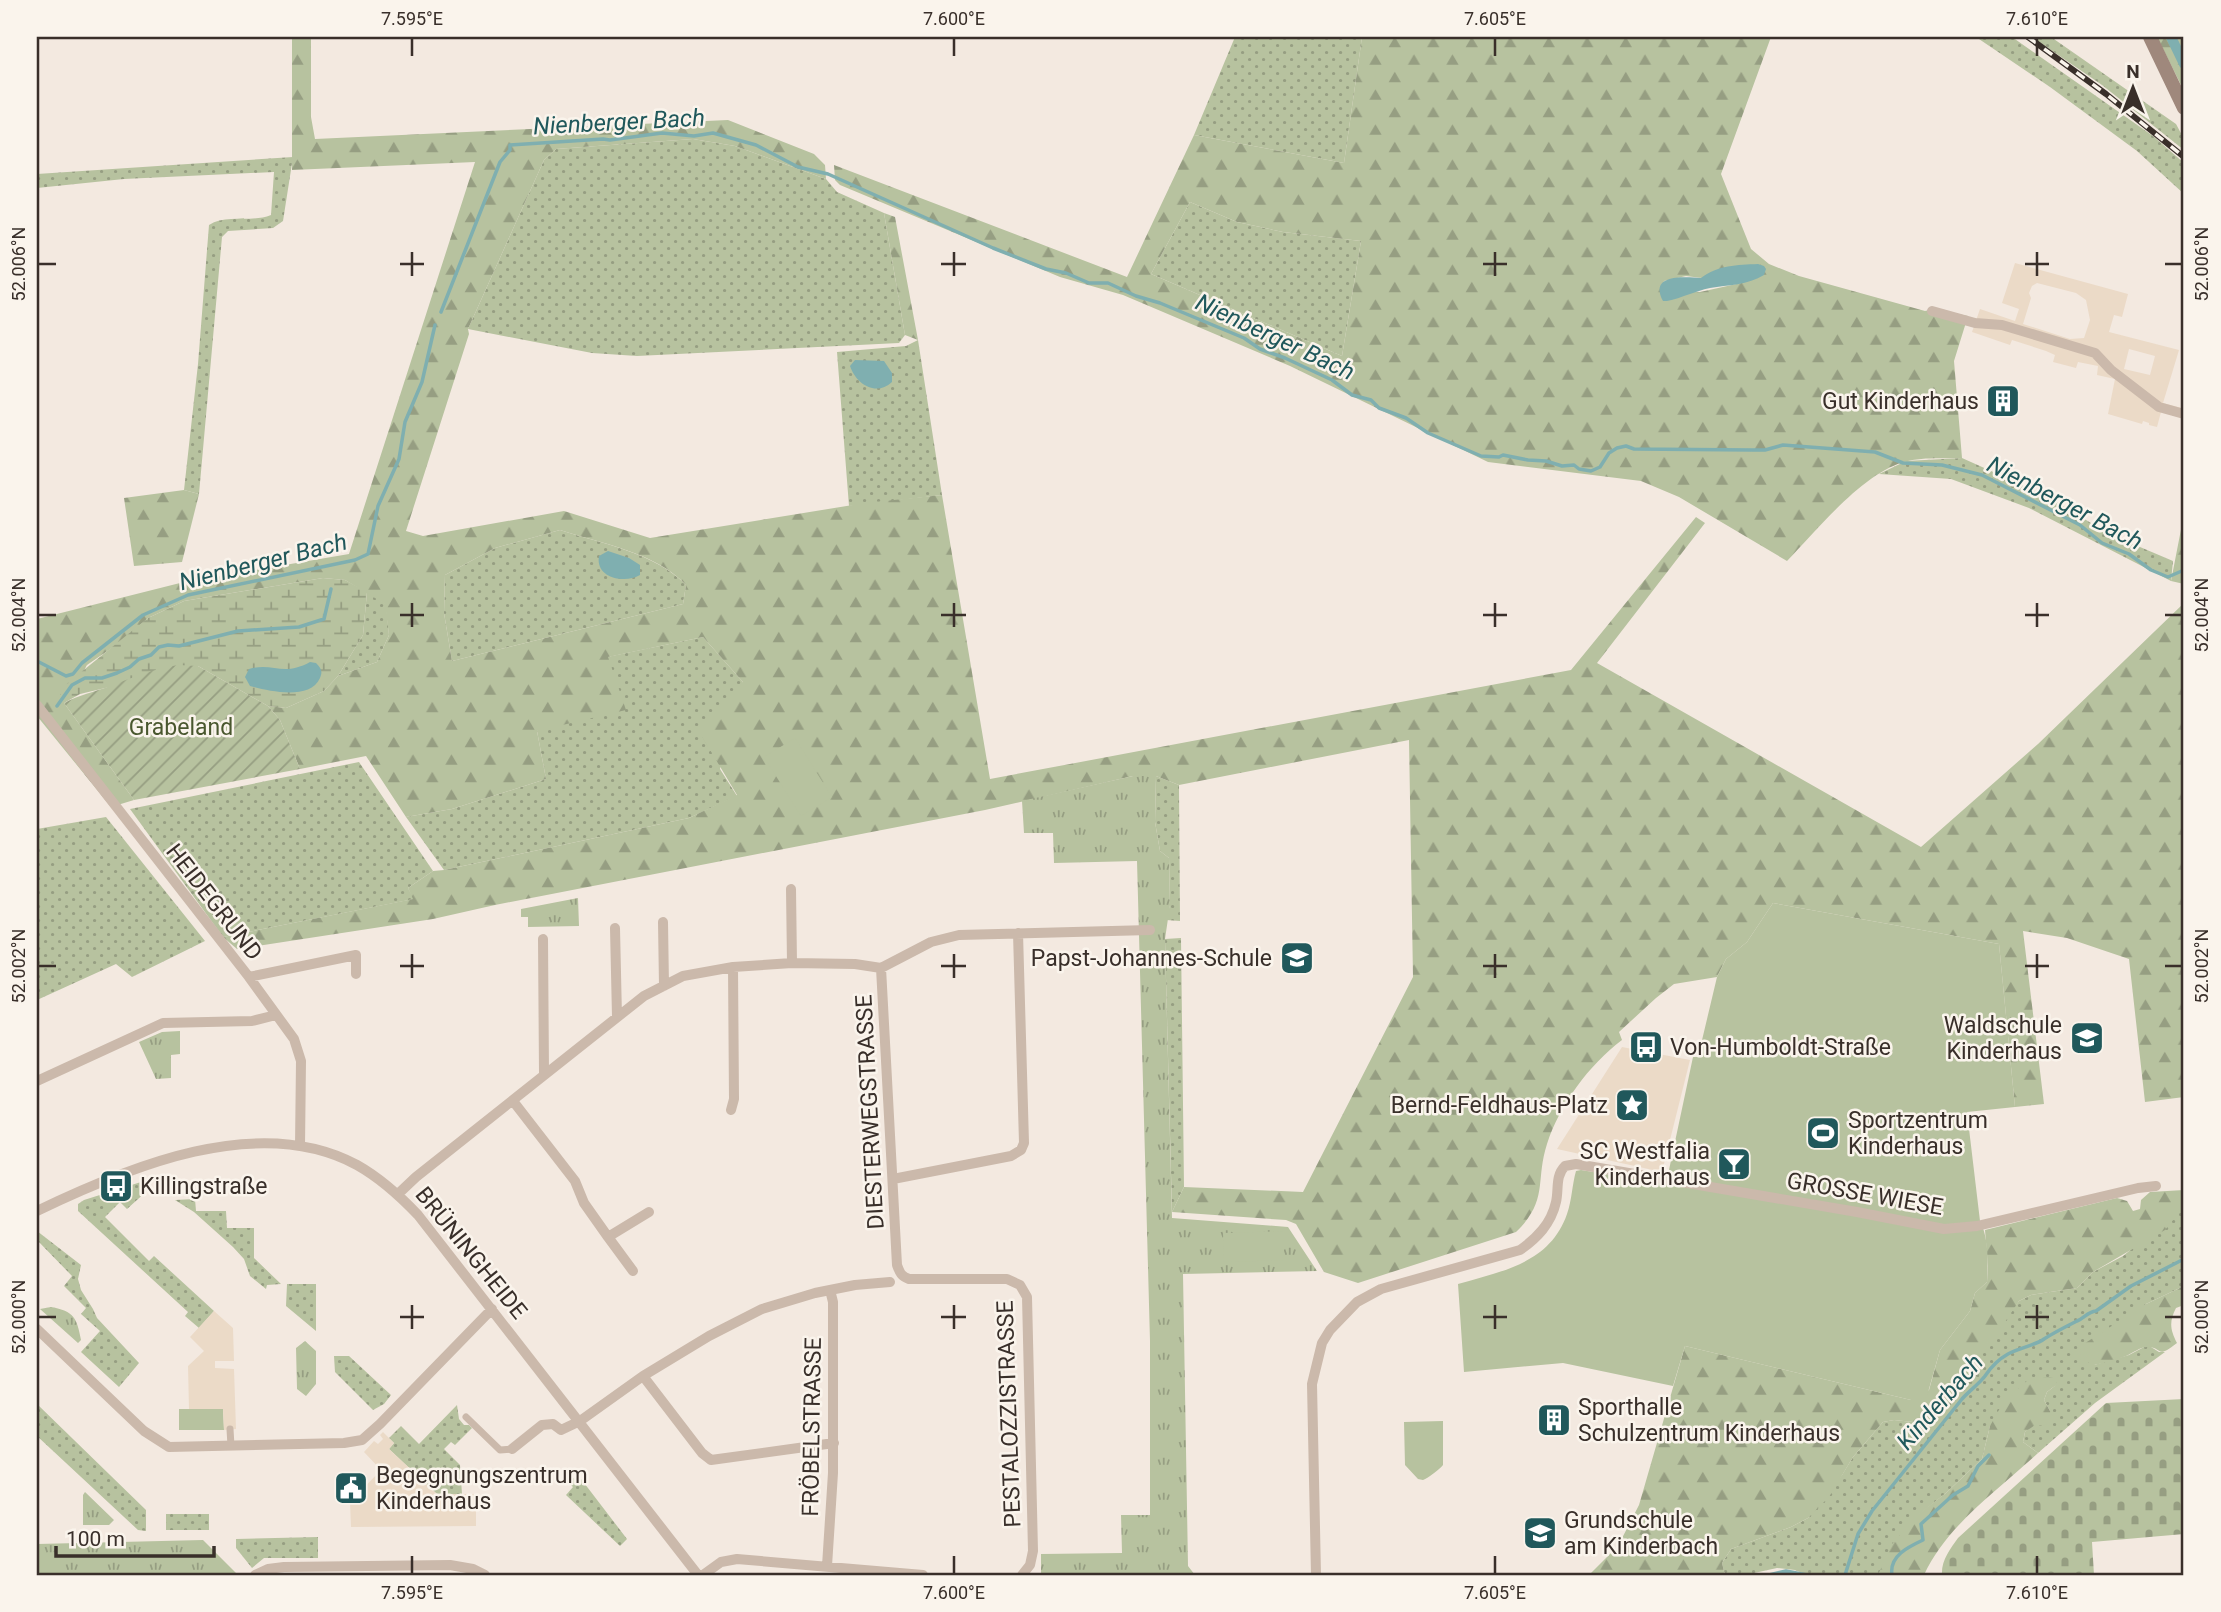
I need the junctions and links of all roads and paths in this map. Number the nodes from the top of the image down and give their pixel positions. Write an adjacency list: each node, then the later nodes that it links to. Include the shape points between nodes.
1 (2150, 37): 2 (main road)
2 (2184, 108)
3 (1931, 312): 4 (street, via 2002,325 2095,353 2160,407)
4 (2184, 414)
5 (37, 705): 16 (street, HEIDEGRUND)
6 (791, 888): 12 (street)
7 (663, 922): 17 (street)
8 (615, 928): 19 (street)
9 (1150, 930): 10 (street, DIESTERWEGSTRASSE)
10 (1018, 933): 14 (street, DIESTERWEGSTRASSE, via 947,937); 25 (street, via 1021,1150 1011,1156)
11 (543, 939): 20 (street)
12 (792, 963): 13 (street); 14 (street)
13 (733, 967): 17 (street, via 683,976); 23 (street)
14 (881, 968): 25 (street, DIESTERWEGSTRASSE)
15 (356, 974): 16 (street, via 356,955)
16 (249, 977): 18 (street, HEIDEGRUND)
17 (664, 986): 19 (street)
18 (276, 1015): 21 (street, via 252,1021 163,1023); 24 (street, HEIDEGRUND, via 294,1039 301,1061)
19 (617, 1017): 20 (street)
20 (544, 1073): 22 (street)
21 (37, 1081)
22 (513, 1101): 27 (street); 30 (street, via 575,1181)
23 (731, 1110)
24 (300, 1146): 27 (street, BRÜNINGHEIDE, via 356,1165); 28 (street, BRÜNINGHEIDE, via 255,1143 196,1152 121,1176)
25 (893, 1179): 32 (street, DIESTERWEGSTRASSE, via 897,1265)
26 (2156, 1186): 50 (street, GROSSE WIESE, via 1977,1226 1944,1229 1746,1192 1576,1164 1565,1166 1545,1227 1520,1250 1381,1289 1357,1302 1330,1330 1312,1384)
27 (398, 1195): 35 (street, BRÜNINGHEIDE, via 443,1244)
28 (37, 1211)
29 (649, 1212): 30 (street)
30 (608, 1237): 31 (street)
31 (634, 1271)
32 (903, 1277): 49 (street, PESTALOZZISTRASSE, via 1007,1279 1025,1292 1033,1551)
33 (890, 1282): 34 (street)
34 (830, 1290): 37 (street, via 762,1309); 41 (street, FRÖBELSTRASSE)
35 (492, 1309): 39 (street, BRÜNINGHEIDE); 42 (street, via 362,1440)
36 (37, 1329): 42 (street, via 144,1431 169,1447)
37 (643, 1376): 39 (street); 41 (street, via 711,1460)
38 (466, 1417): 43 (street, via 500,1450)
39 (580, 1421): 43 (street, via 561,1430 552,1424 541,1425); 47 (street, BRÜNINGHEIDE)
40 (230, 1429): 42 (street)
41 (834, 1443): 44 (street, FRÖBELSTRASSE)
42 (231, 1446)
43 (512, 1449)
44 (827, 1566): 47 (street, via 737,1559 721,1562); 48 (street)
45 (255, 1575): 46 (street, via 284,1567 450,1566)
46 (485, 1575)
47 (701, 1575)
48 (923, 1575)
49 (1022, 1575)
50 (1316, 1575)

